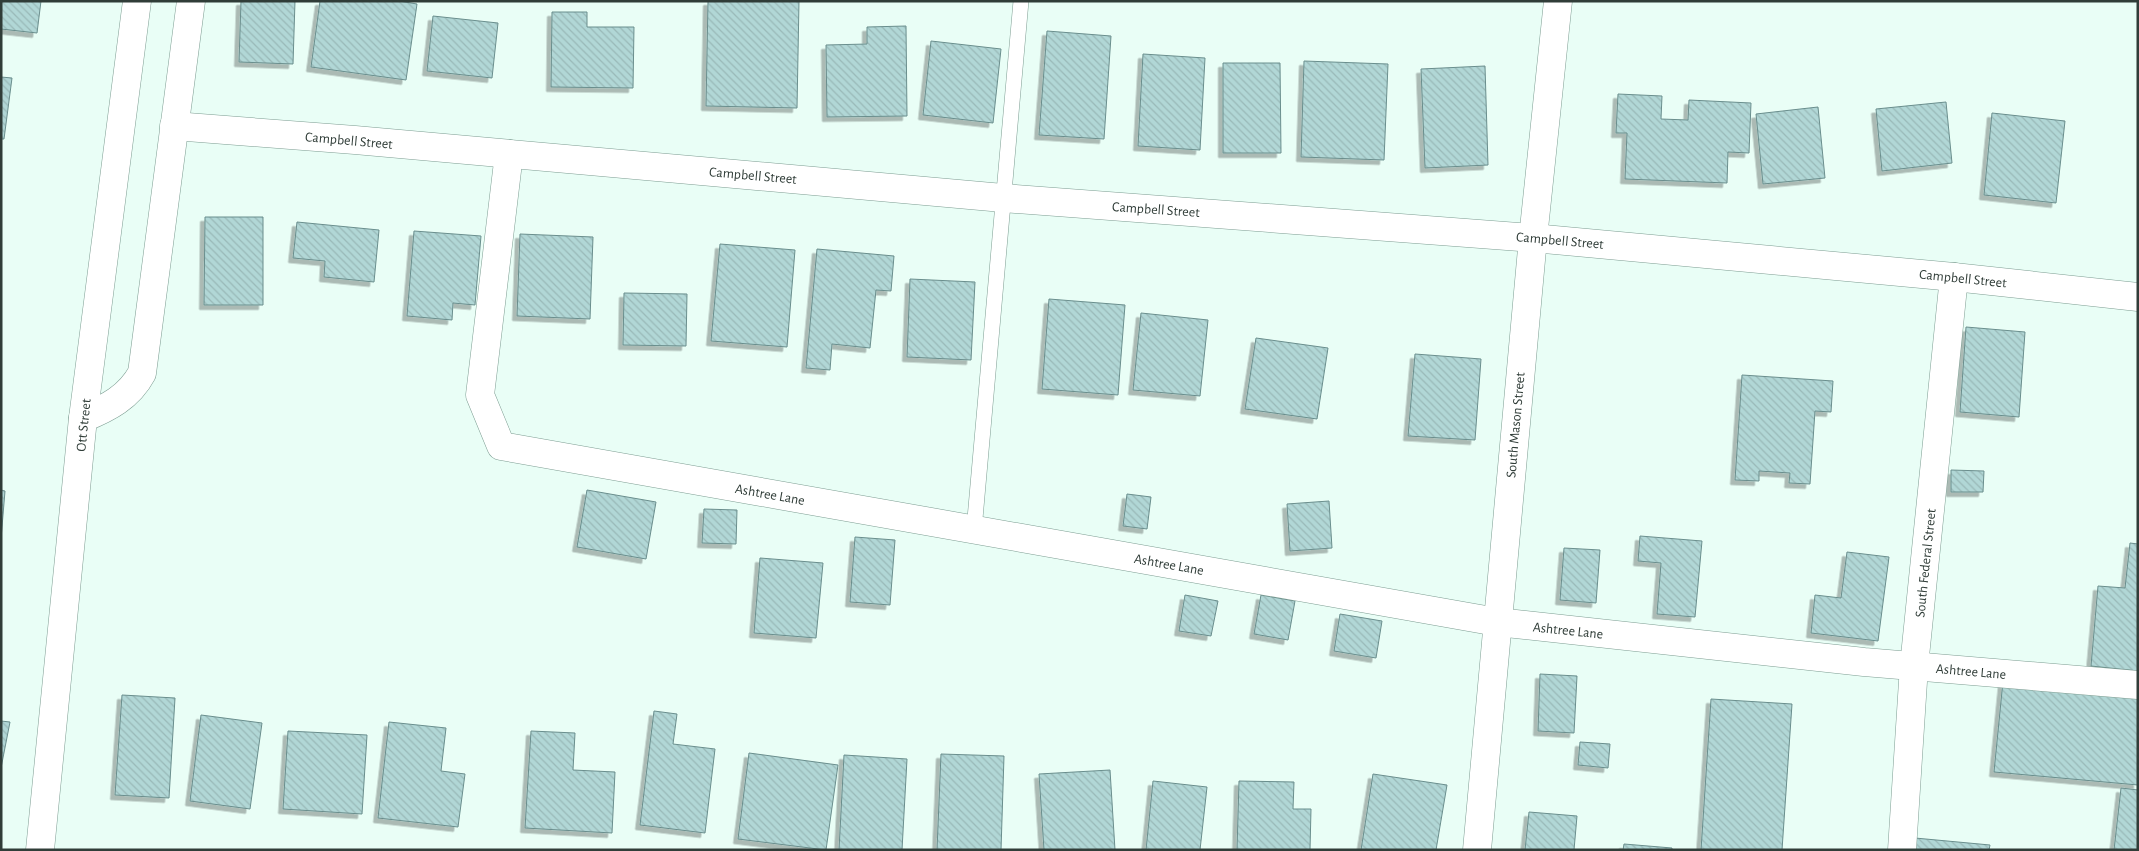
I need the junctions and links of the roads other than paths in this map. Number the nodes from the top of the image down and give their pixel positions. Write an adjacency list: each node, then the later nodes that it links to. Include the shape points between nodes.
1 (137, 1): 11 (street, Ott Street)
2 (191, 1): 5 (street)
3 (1021, 1): 7 (lane)
4 (1558, 1): 8 (street, South Mason Street)
5 (174, 126): 6 (street, Campbell Street); 11 (street, via 142,373 122,398)
6 (510, 154): 7 (street, Campbell Street); 12 (street, Ashtree Lane, via 480,395 501,446)
7 (1003, 198): 8 (street, Campbell Street); 12 (lane)
8 (1533, 238): 9 (street, Campbell Street); 13 (street, South Mason Street)
9 (1954, 277): 10 (street, Campbell Street); 14 (street, South Federal Street)
10 (2138, 297)
11 (83, 418): 16 (street, Ott Street)
12 (974, 530): 13 (street, Ashtree Lane)
13 (1497, 622): 14 (street, Ashtree Lane); 17 (street, South Mason Street)
14 (1914, 666): 15 (street, Ashtree Lane); 18 (street, South Federal Street)
15 (2138, 685)
16 (40, 850)
17 (1477, 850)
18 (1902, 850)

